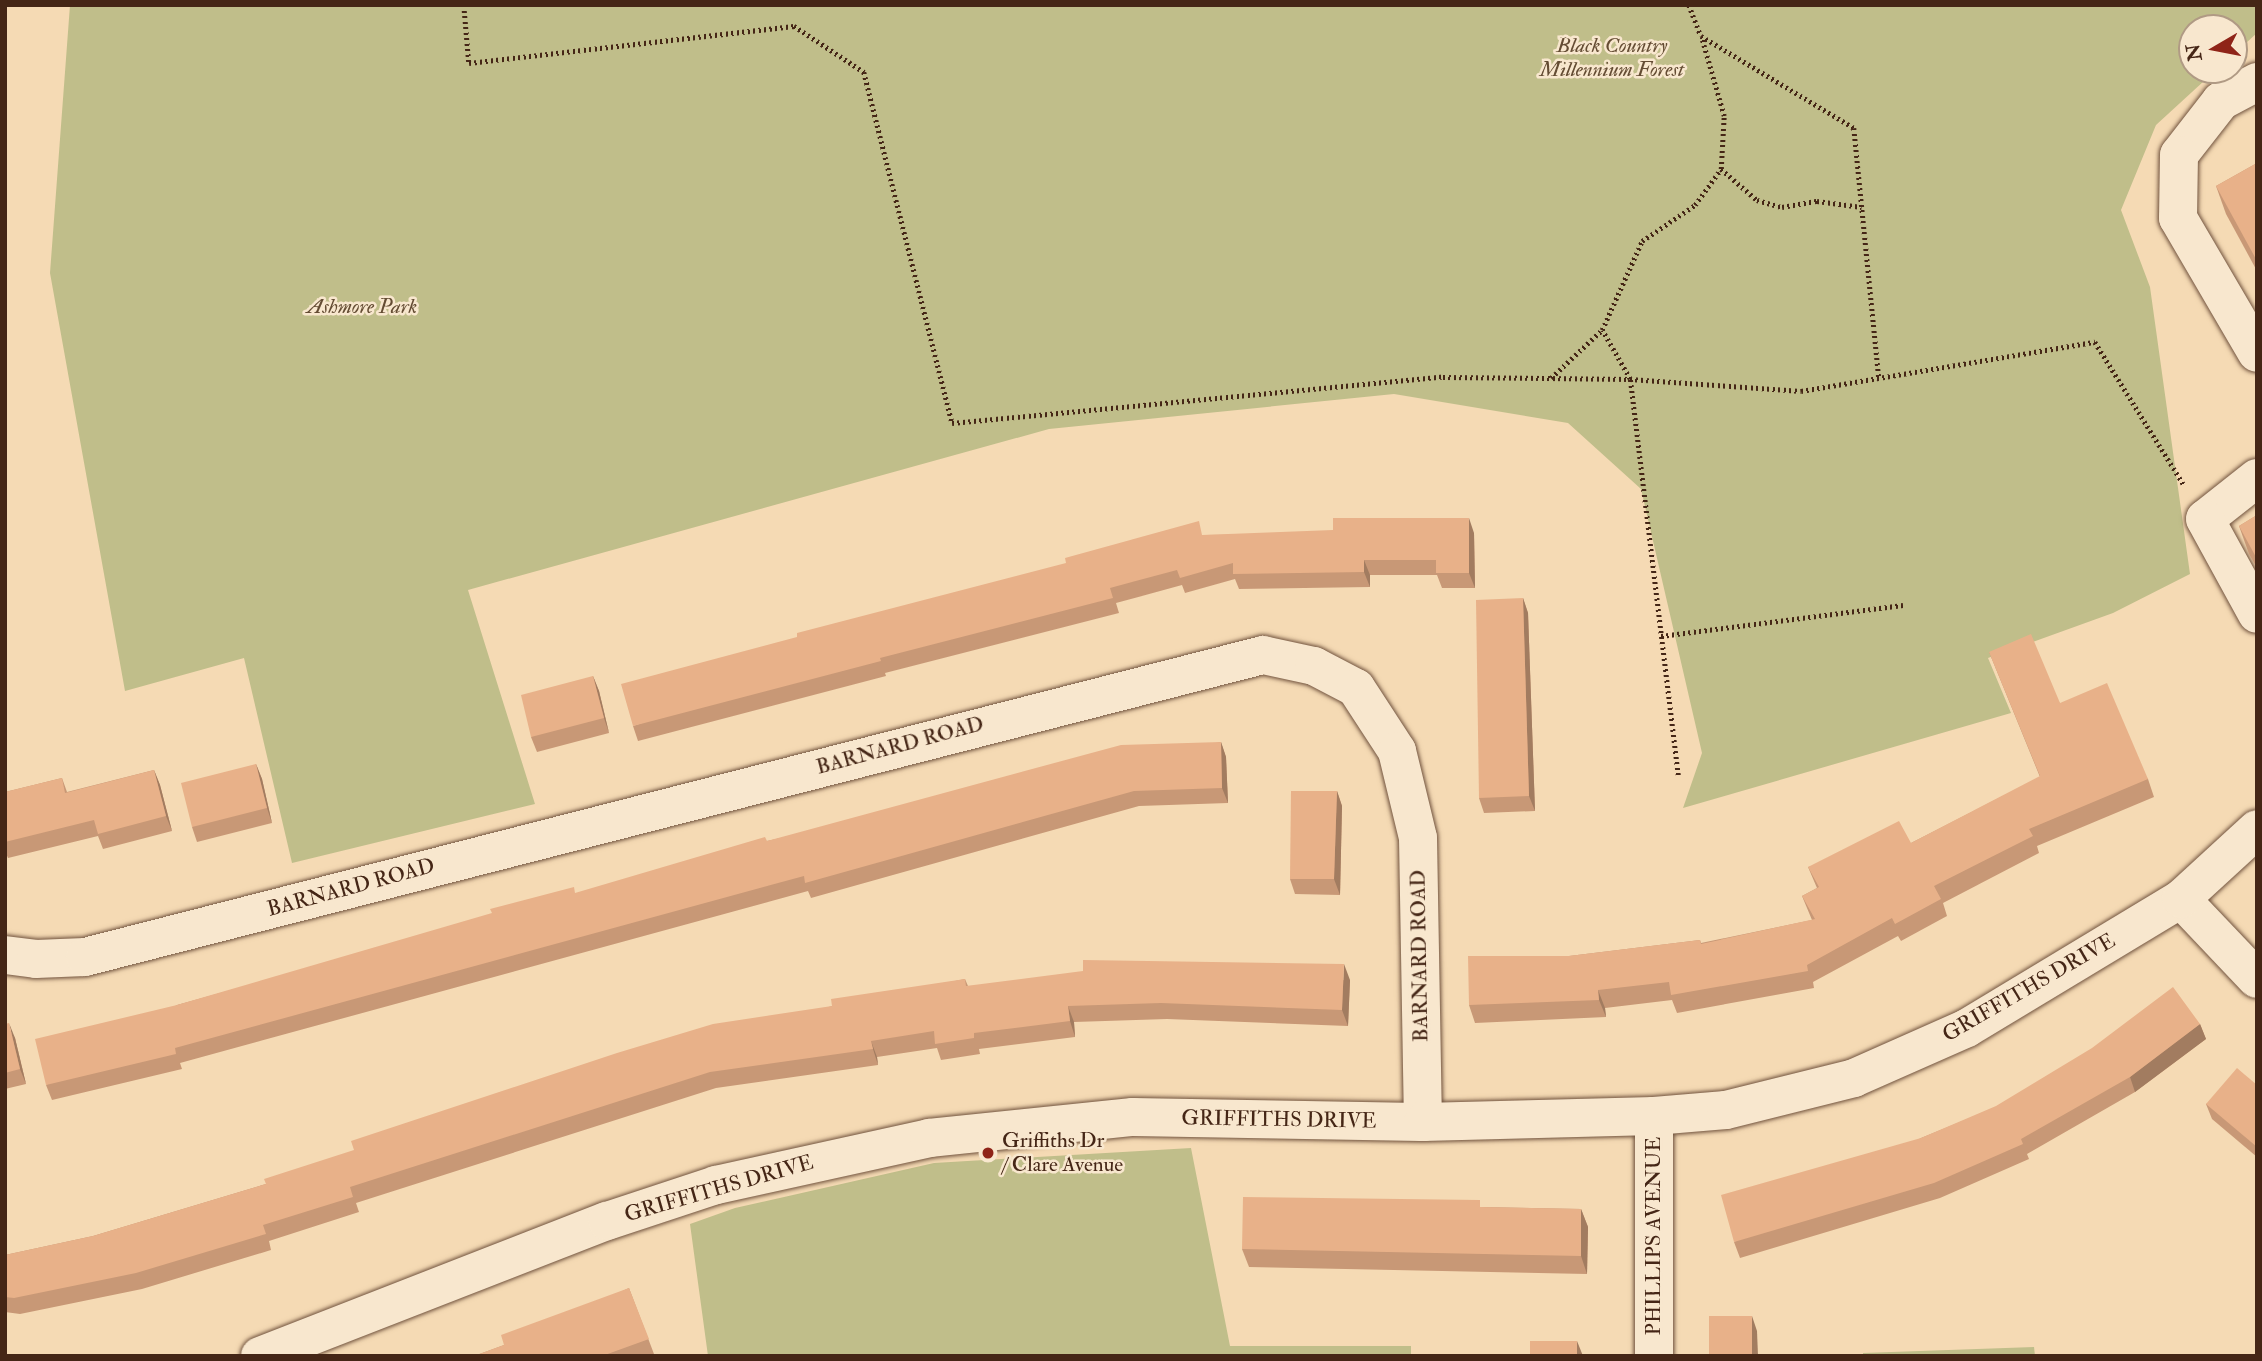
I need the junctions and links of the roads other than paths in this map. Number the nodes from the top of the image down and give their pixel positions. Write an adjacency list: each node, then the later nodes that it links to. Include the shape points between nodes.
1 (2257, 82): 2 (street, via 2221,100 2179,155 2178,218)
2 (2257, 353)
3 (2257, 478): 4 (street, via 2205,519)
4 (2257, 614)
5 (2257, 829): 6 (street, GRIFFITHS DRIVE)
6 (2181, 899): 8 (street); 9 (street, GRIFFITHS DRIVE, via 1967,1028 1854,1078 1726,1111)
7 (5, 955): 10 (street, BARNARD ROAD, via 85,957 1263,655 1314,666 1356,688 1397,751 1418,838)
8 (2257, 979)
9 (1654, 1116): 10 (street, GRIFFITHS DRIVE); 12 (street, PHILLIPS AVENUE)
10 (1423, 1122): 11 (street, GRIFFITHS DRIVE, via 1133,1117 929,1138 841,1155 716,1185 607,1221)
11 (260, 1356)
12 (1654, 1356)

